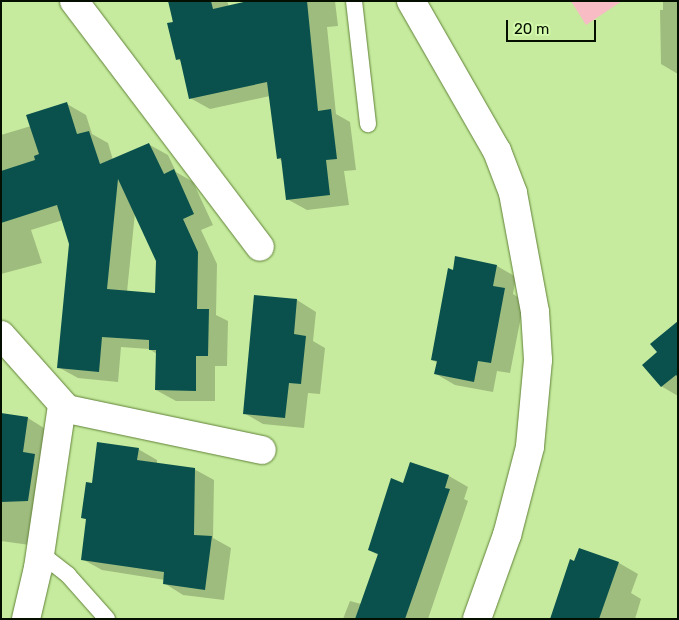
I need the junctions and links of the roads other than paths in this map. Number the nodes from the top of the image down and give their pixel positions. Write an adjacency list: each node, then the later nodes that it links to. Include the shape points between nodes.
1 (74, 1): 5 (street)
2 (354, 1): 4 (lane)
3 (411, 1): 12 (street, via 497,150 513,193 535,312 538,360 530,447 507,535)
4 (368, 124)
5 (260, 247)
6 (1, 335): 7 (street)
7 (62, 406): 8 (street, via 75,412); 9 (street)
8 (262, 450)
9 (40, 553): 10 (street); 11 (lane, via 68,575)
10 (26, 619)
11 (107, 619)
12 (477, 619)

